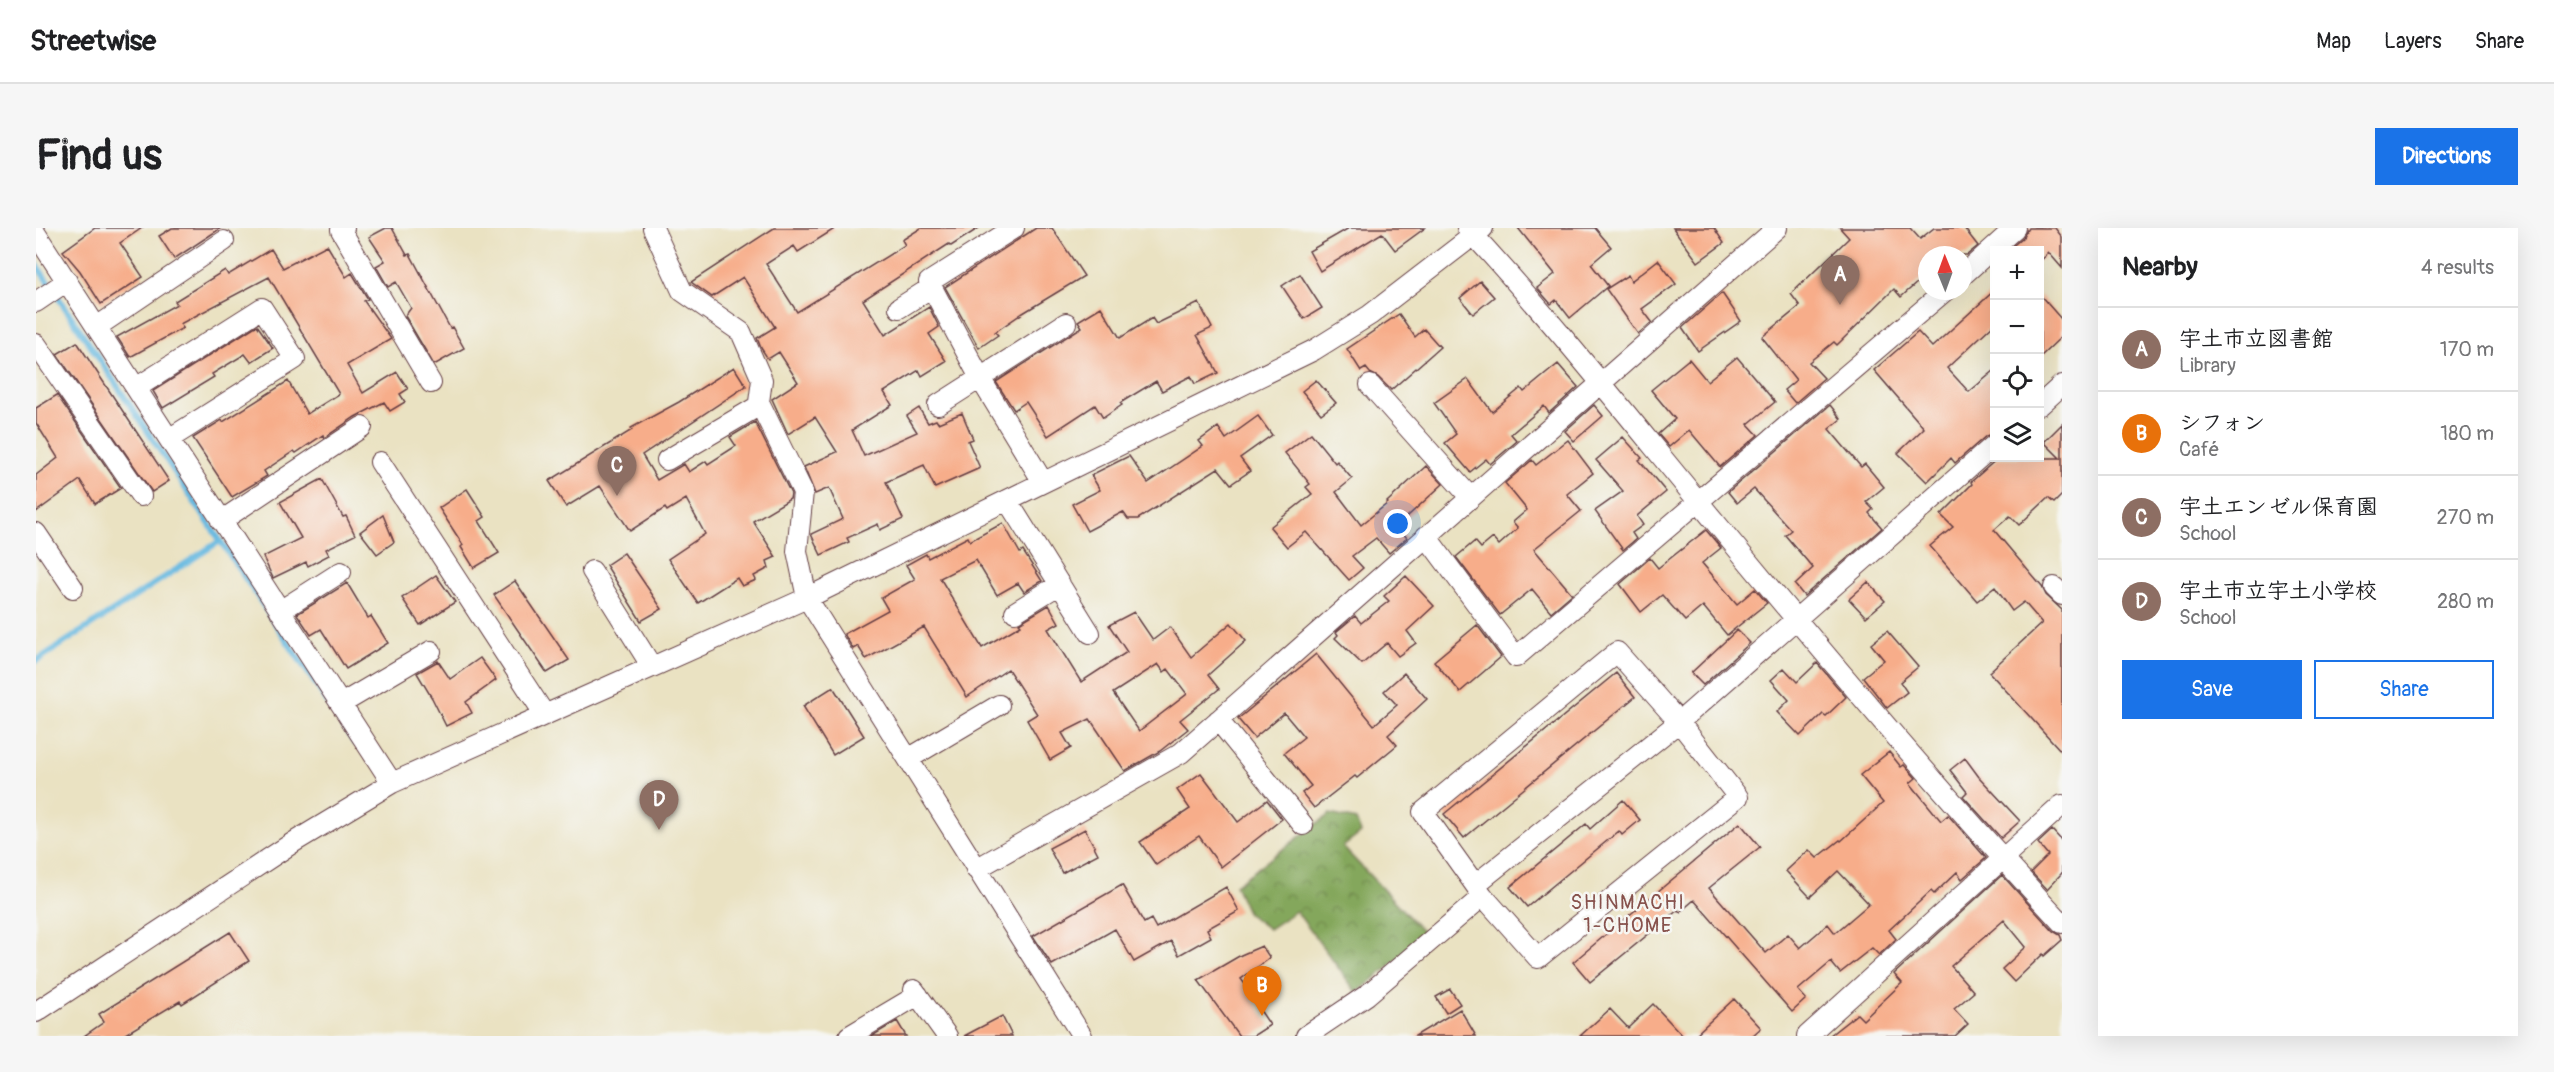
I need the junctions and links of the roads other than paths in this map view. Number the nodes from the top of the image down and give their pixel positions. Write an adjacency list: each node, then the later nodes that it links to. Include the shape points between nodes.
1 (344, 228): 19 (street, via 341,230)
2 (653, 228): 25 (street, via 682,291 741,332 762,380)
3 (1014, 228): 11 (street, via 929,282)
4 (1777, 228): 20 (street)
5 (2015, 228): 9 (street)
6 (1474, 230): 20 (street); 32 (street, via 1370,315 1314,350)
7 (36, 234): 10 (street)
8 (224, 241): 16 (street)
9 (1972, 267)
10 (67, 281): 13 (street); 16 (street)
11 (932, 287): 14 (street); 18 (street)
12 (1934, 300): 36 (street)
13 (36, 302)
14 (898, 308)
15 (1066, 323): 18 (street)
16 (98, 326): 23 (street)
17 (36, 344): 33 (street)
18 (980, 378): 26 (street); 32 (street)
19 (431, 383)
20 (1600, 383): 34 (street); 36 (street)
21 (1370, 385): 34 (street)
22 (2062, 385): 24 (street)
23 (136, 388): 28 (street); 28 (street, via 262,308 295,358)
24 (2044, 401)
25 (760, 405): 30 (street); 44 (street, via 803,492 797,551)
26 (938, 405)
27 (362, 427): 37 (street)
28 (169, 439): 37 (street)
29 (1990, 449): 47 (street)
30 (667, 460)
31 (380, 462): 53 (street)
32 (1043, 482): 35 (street)
33 (141, 496)
34 (1470, 497): 39 (street)
35 (1007, 500): 42 (street); 44 (street)
36 (1697, 500): 39 (street, via 1516,657); 47 (street)
37 (221, 521): 45 (street)
38 (36, 533): 43 (street)
39 (1426, 536): 54 (street)
40 (592, 571): 50 (street)
41 (341, 572): 45 (street)
42 (1060, 584): 46 (street); 48 (street)
43 (73, 588)
44 (807, 598): 50 (street); 56 (street)
45 (280, 611): 51 (street)
46 (1015, 612)
47 (1796, 620): 55 (street); 60 (street)
48 (1090, 633)
49 (431, 651): 51 (street)
50 (652, 667): 53 (street)
51 (341, 704): 57 (street)
52 (999, 705): 56 (street)
53 (544, 715): 57 (street)
54 (1218, 720): 59 (street); 61 (street, via 1180,753)
55 (1679, 722): 62 (street); 62 (street, via 1617,652 1423,812); 62 (street, via 1738,797 1538,958)
56 (908, 759): 61 (street)
57 (392, 783): 64 (street, via 294,842)
58 (2062, 805): 60 (street)
59 (1303, 825)
60 (2003, 859): 63 (street); 69 (street)
61 (976, 869): 67 (street)
62 (1479, 890): 68 (street, via 1367,995)
63 (2062, 923)
64 (36, 1012)
65 (849, 1036): 66 (street, via 916,993)
66 (947, 1036)
67 (1082, 1036)
68 (1306, 1036)
69 (1807, 1036)

